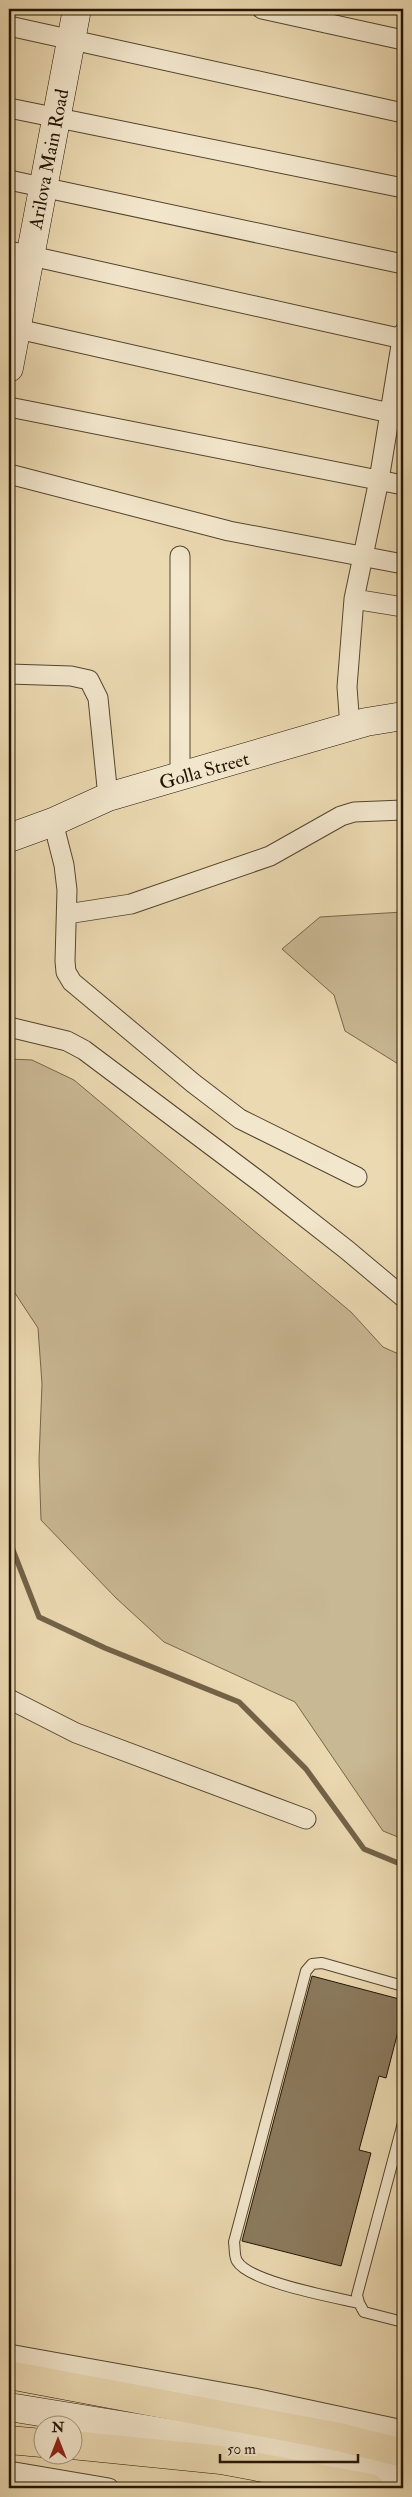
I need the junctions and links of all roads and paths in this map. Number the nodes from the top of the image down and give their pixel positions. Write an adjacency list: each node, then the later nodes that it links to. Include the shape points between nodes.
1 (77, 9): 4 (street, Arilova Main Road)
2 (269, 10): 5 (street)
3 (9, 26): 4 (street)
4 (72, 39): 7 (street); 8 (street, Arilova Main Road)
5 (403, 40)
6 (9, 108): 8 (street)
7 (403, 113)
8 (56, 118): 10 (street, Arilova Main Road); 11 (street)
9 (9, 180): 10 (street)
10 (42, 188): 12 (street, Arilova Main Road); 13 (street)
11 (403, 188)
12 (19, 254): 14 (street, Arilova Main Road); 15 (street)
13 (403, 264)
14 (12, 328): 16 (street, Arilova Main Road); 18 (street)
15 (403, 337): 18 (street)
16 (9, 368)
17 (9, 406): 20 (street)
18 (397, 414): 20 (street)
19 (9, 474): 23 (street, via 228,531)
20 (379, 480): 21 (street); 23 (street)
21 (403, 485)
22 (180, 556): 30 (street)
23 (363, 558): 24 (street); 25 (street)
24 (403, 564)
25 (354, 599): 26 (street); 29 (street, via 347,687)
26 (403, 606)
27 (9, 674): 31 (street, via 72,676 89,680 98,698)
28 (403, 716): 29 (street, Golla Street)
29 (350, 727): 30 (street, Golla Street)
30 (180, 778): 31 (street, Golla Street)
31 (108, 797): 33 (street, Golla Street)
32 (403, 810): 35 (street, via 354,812 329,822 270,856 131,904)
33 (53, 822): 34 (street, Golla Street); 35 (street, via 64,865)
34 (9, 838)
35 (67, 914): 37 (street, via 66,972 72,982 240,1119)
36 (9, 1027): 38 (street, via 67,1041 84,1050 264,1185)
37 (357, 1178)
38 (403, 1297)
39 (9, 1699): 40 (street, via 76,1733)
40 (306, 1819)
41 (403, 1986): 44 (lane, via 322,1964 312,1964 306,1970 234,2242 236,2260 244,2269 261,2278)
42 (403, 2123): 43 (lane)
43 (402, 2133): 44 (lane, via 357,2295)
44 (359, 2303): 45 (lane, via 364,2312)
45 (403, 2319)
46 (9, 2354): 49 (street, via 254,2398)
47 (9, 2375): 53 (main road, via 339,2437)
48 (9, 2407): 55 (street, via 328,2459)
49 (403, 2430)
50 (9, 2440): 51 (main road)
51 (32, 2442)
52 (82, 2446): 58 (main road, via 221,2460)
53 (403, 2453)
54 (9, 2471): 56 (street)
55 (403, 2477)
56 (54, 2483): 57 (street)
57 (109, 2488)
58 (370, 2488)

